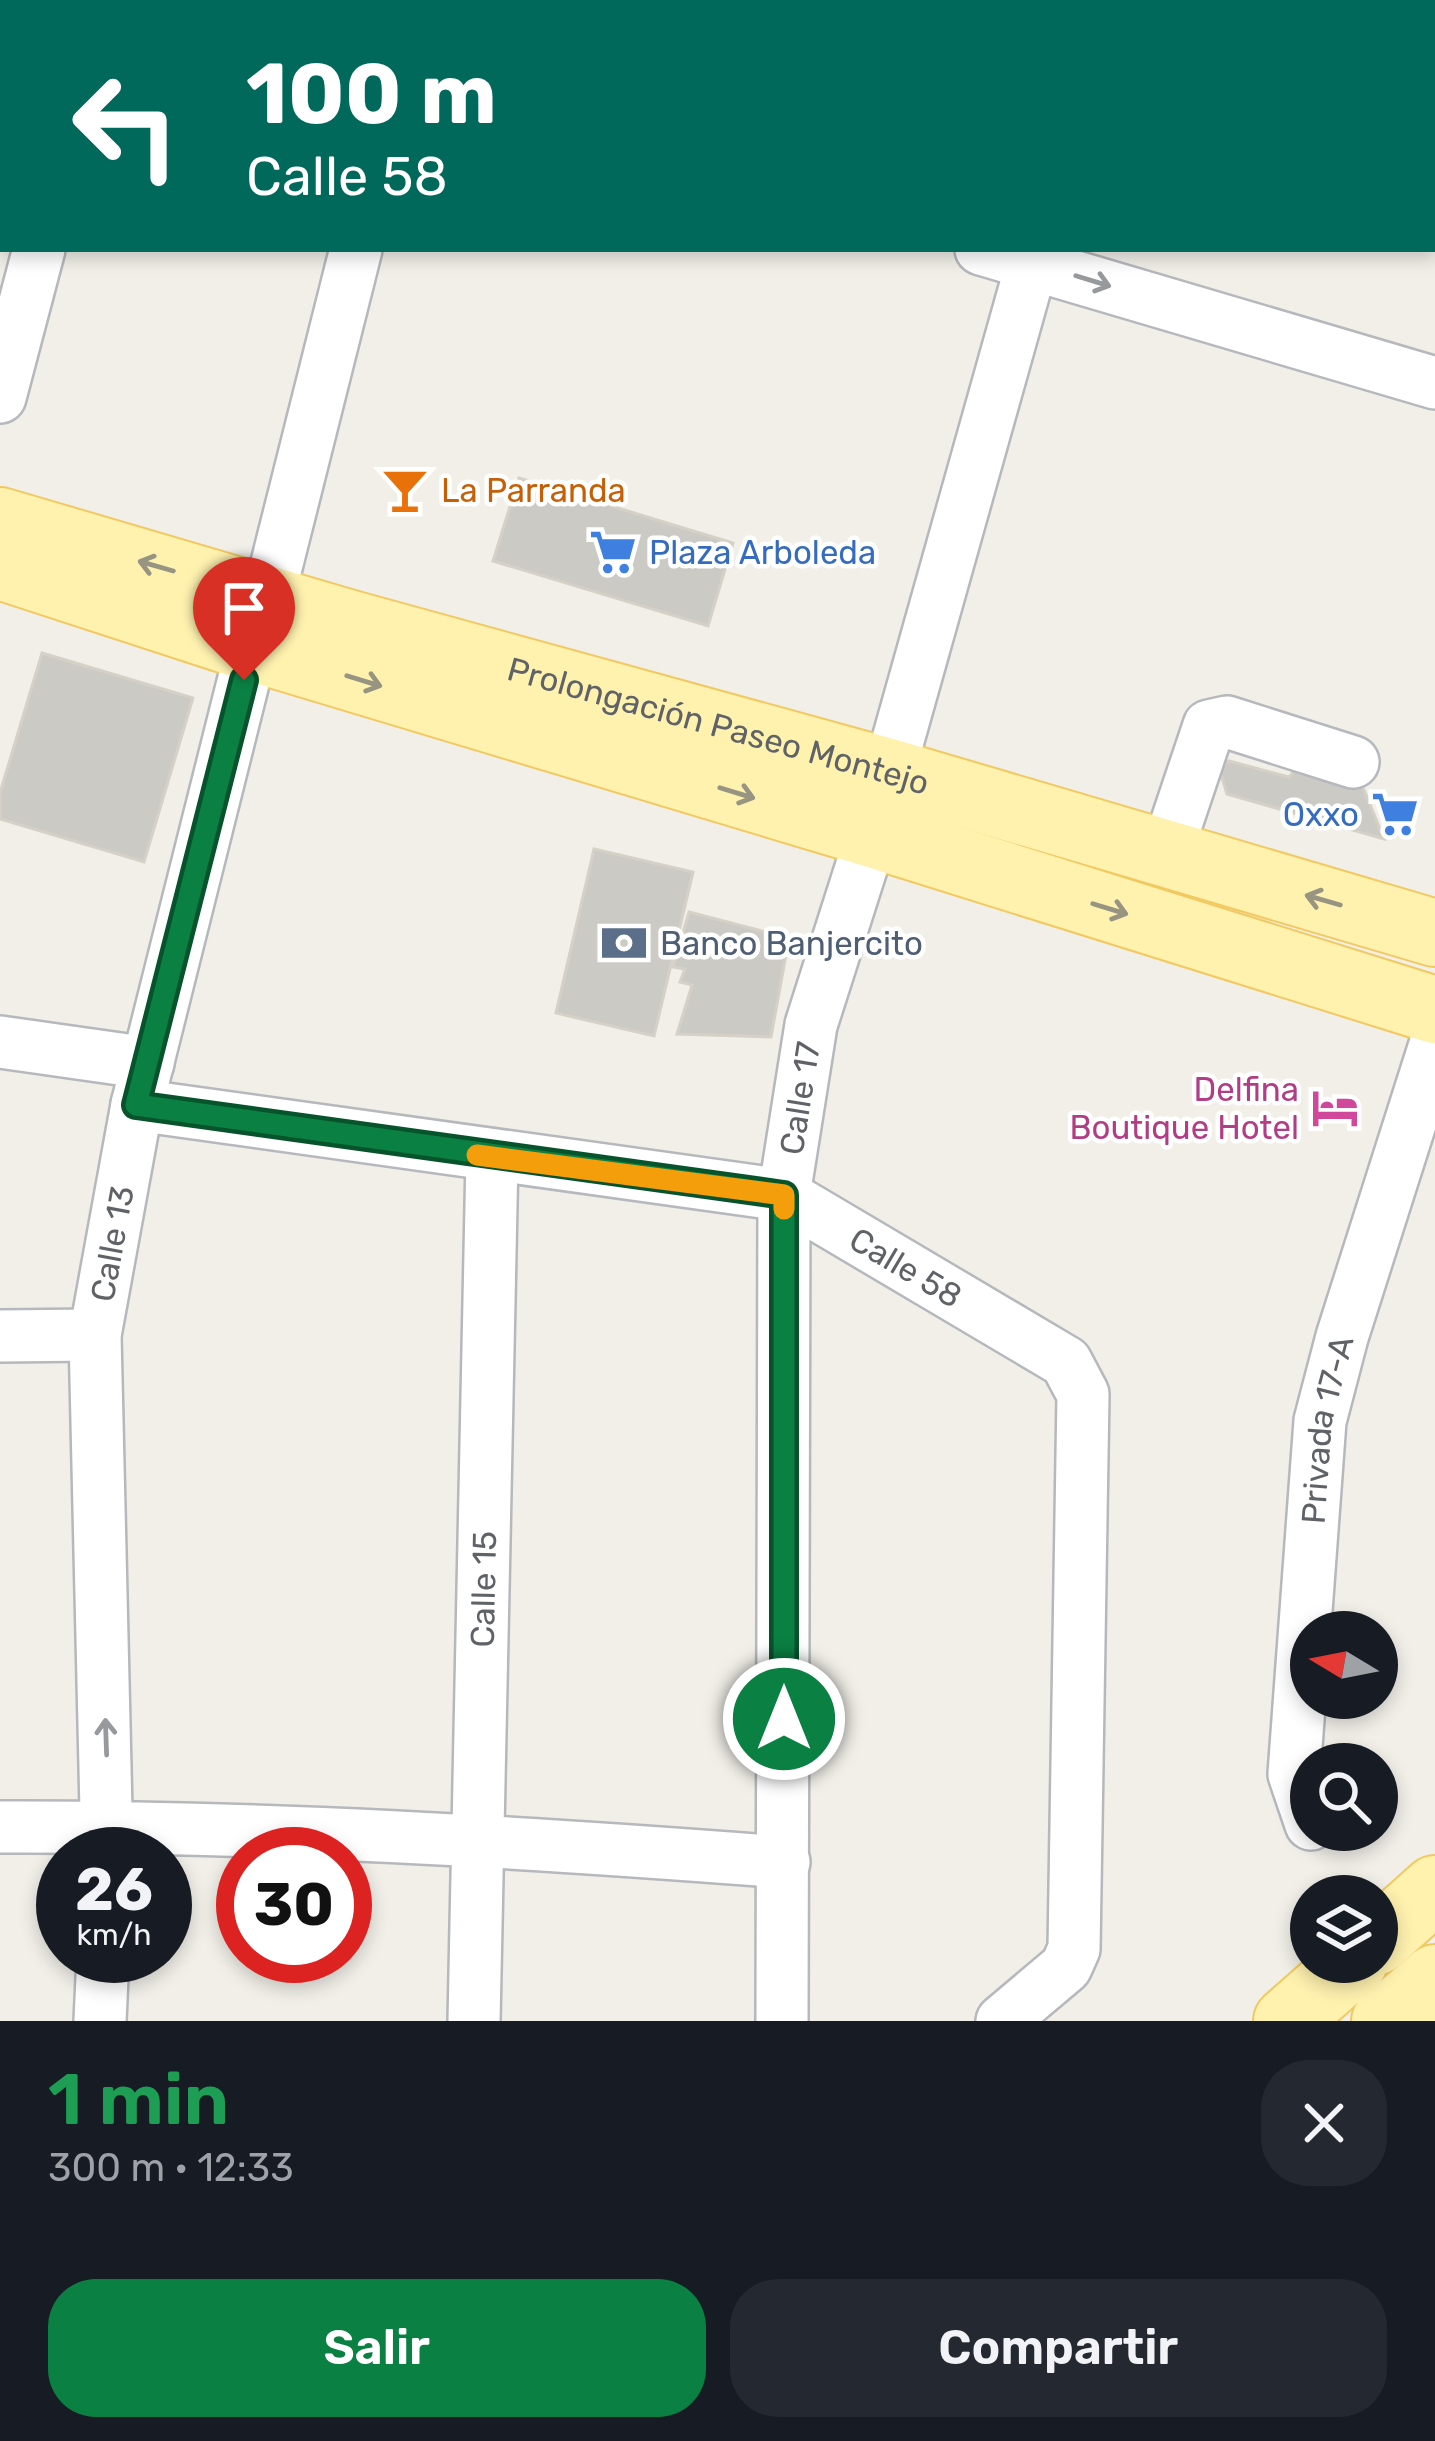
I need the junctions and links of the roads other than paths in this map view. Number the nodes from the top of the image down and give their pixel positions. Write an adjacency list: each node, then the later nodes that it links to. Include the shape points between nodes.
1 (39, 252): 6 (street)
2 (355, 252): 11 (street, Calle 13)
3 (1004, 252): 4 (street)
4 (1034, 256): 5 (street, one-way to 5); 13 (street)
5 (1435, 383)
6 (0, 397)
7 (0, 520): 11 (main road, Prolongación Paseo Montejo, one-way to 7)
8 (0, 566): 10 (main road, Prolongación Paseo Montejo)
9 (0, 583): 10 (street, Prolongación Paseo Montejo)
10 (90, 596): 11 (main road, Prolongación Paseo Montejo)
11 (260, 623): 13 (main road, Prolongación Paseo Montejo); 14 (main road, Prolongación Paseo Montejo, one-way to 14); 20 (street, Calle 13)
12 (1353, 762): 15 (street, via 1227,722 1209,726)
13 (889, 772): 15 (main road, Prolongación Paseo Montejo)
14 (872, 834): 17 (main road, Prolongación Paseo Montejo, one-way to 17); 22 (street, Calle 17, via 811,1025)
15 (1166, 854): 16 (main road, Prolongación Paseo Montejo, one-way to 15)
16 (1435, 933)
17 (1435, 1010)
18 (0, 1042): 20 (street, Calle 58)
19 (1435, 1046): 25 (street, Privada 17-A, via 1320,1421)
20 (142, 1084): 21 (street, Calle 58); 23 (street, Calle 13)
21 (493, 1157): 22 (street, Calle 58); 29 (street, Calle 15)
22 (784, 1195): 31 (street, Calle 17); 39 (street, Calle 58, via 1066,1362 1083,1394 1074,1948 1066,1967)
23 (95, 1335): 24 (street); 27 (street, Calle 13, one-way to 23)
24 (0, 1336)
25 (1296, 1743)
26 (0, 1827): 28 (street)
27 (108, 1827)
28 (36, 1831)
29 (478, 1838): 30 (street); 31 (street); 37 (street, Calle 15)
30 (192, 1840)
31 (784, 1862): 38 (street, Calle 17)
32 (1435, 1889): 33 (main road)
33 (1398, 1922)
34 (102, 1983): 36 (street)
35 (1330, 1983): 40 (main road)
36 (100, 2021)
37 (473, 2021)
38 (782, 2021)
39 (1002, 2021)
40 (1287, 2021)

